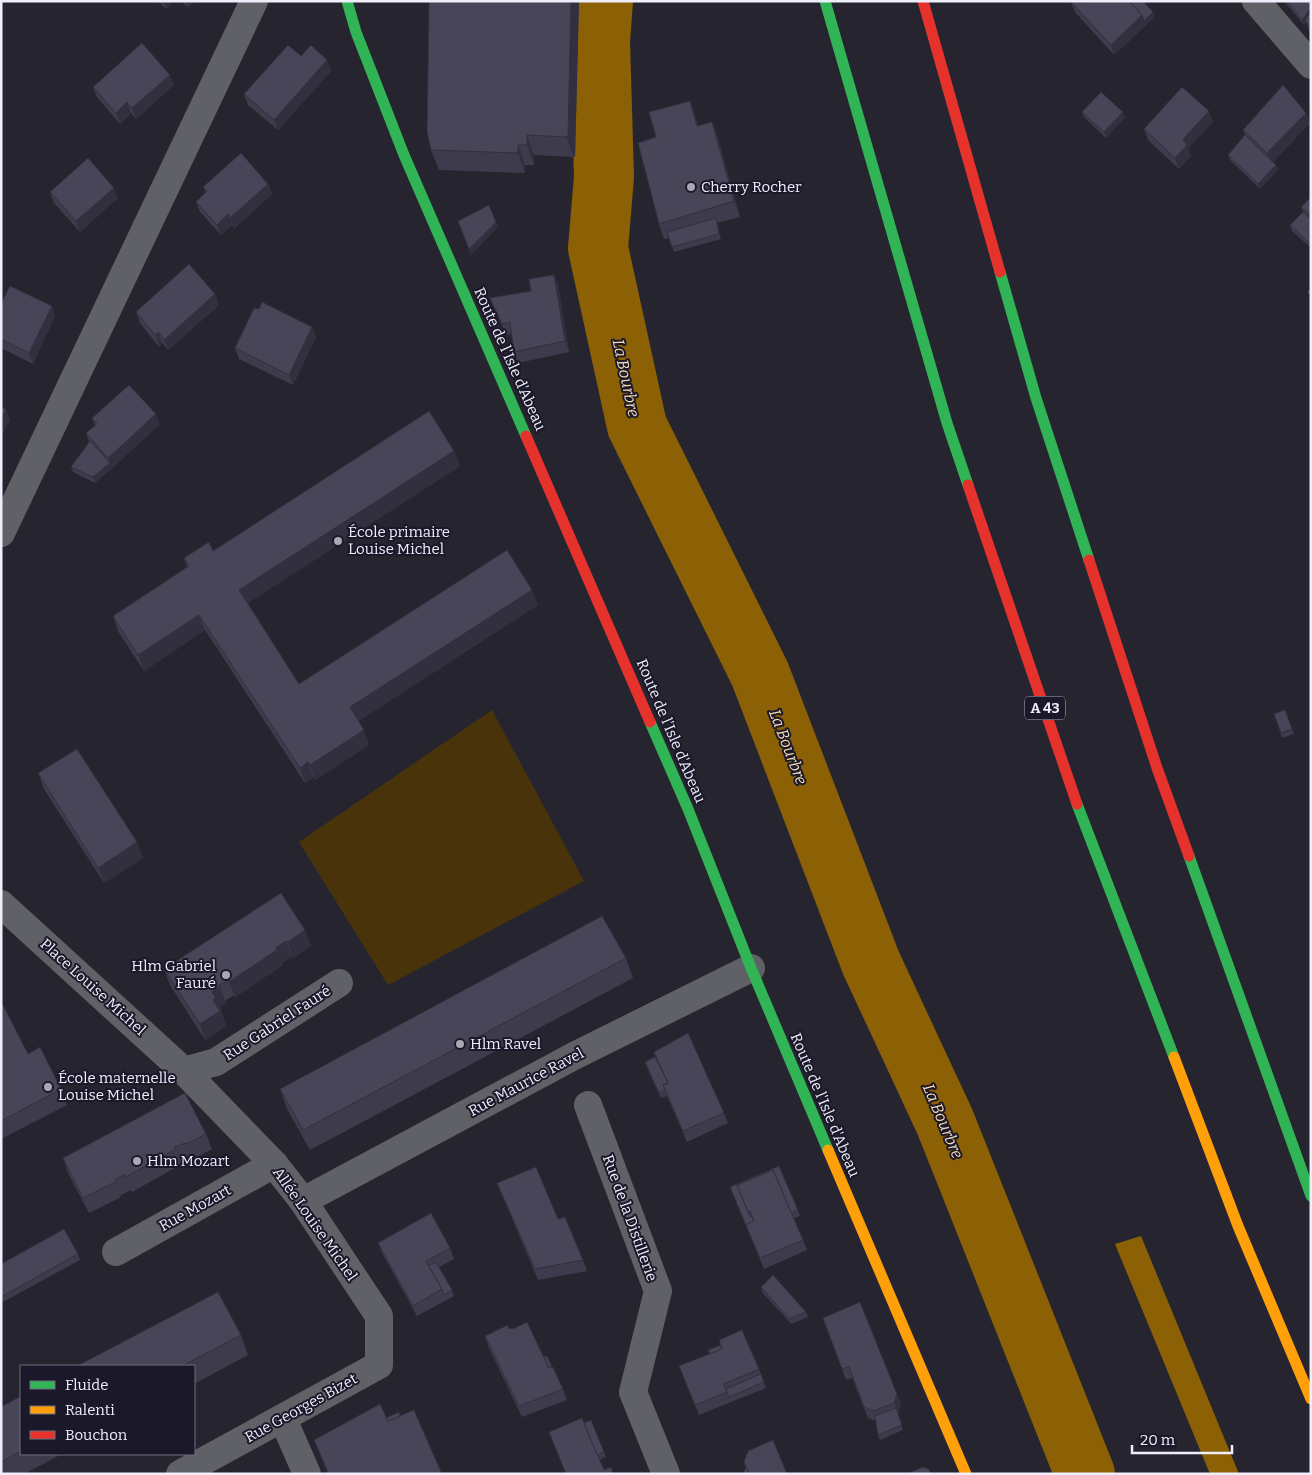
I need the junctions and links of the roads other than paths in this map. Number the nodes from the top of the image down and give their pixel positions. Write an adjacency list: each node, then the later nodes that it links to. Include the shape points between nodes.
1 (254, 1): 7 (street)
2 (346, 1): 9 (main road, Route de l'Isle d'Abeau, via 404,155 680,791)
3 (825, 1): 18 (main road, A 43, via 947,423 1074,796 1238,1226)
4 (923, 1): 14 (main road, via 1042,417 1157,768)
5 (1256, 1): 6 (street)
6 (1311, 64)
7 (1, 533)
8 (1, 904): 11 (street, Place Louise Michel)
9 (751, 968): 15 (street, Rue Maurice Ravel, via 574,1056); 23 (main road, Route de l'Isle d'Abeau)
10 (339, 983): 11 (street, Rue Gabriel Fauré, via 216,1062)
11 (184, 1071): 13 (street, Allée Louise Michel)
12 (588, 1105): 22 (street, Rue de la Distillerie, via 658,1292 633,1392)
13 (274, 1164): 15 (street, Allée Louise Michel); 16 (street, Rue Mozart)
14 (1311, 1196)
15 (303, 1201): 17 (street, Allée Louise Michel)
16 (116, 1252)
17 (379, 1316): 19 (street, Rue Georges Bizet, via 379,1365)
18 (1311, 1399)
19 (283, 1419): 20 (street, Rue Georges Bizet); 21 (street)
20 (180, 1474)
21 (307, 1474)
22 (666, 1474)
23 (966, 1474)

